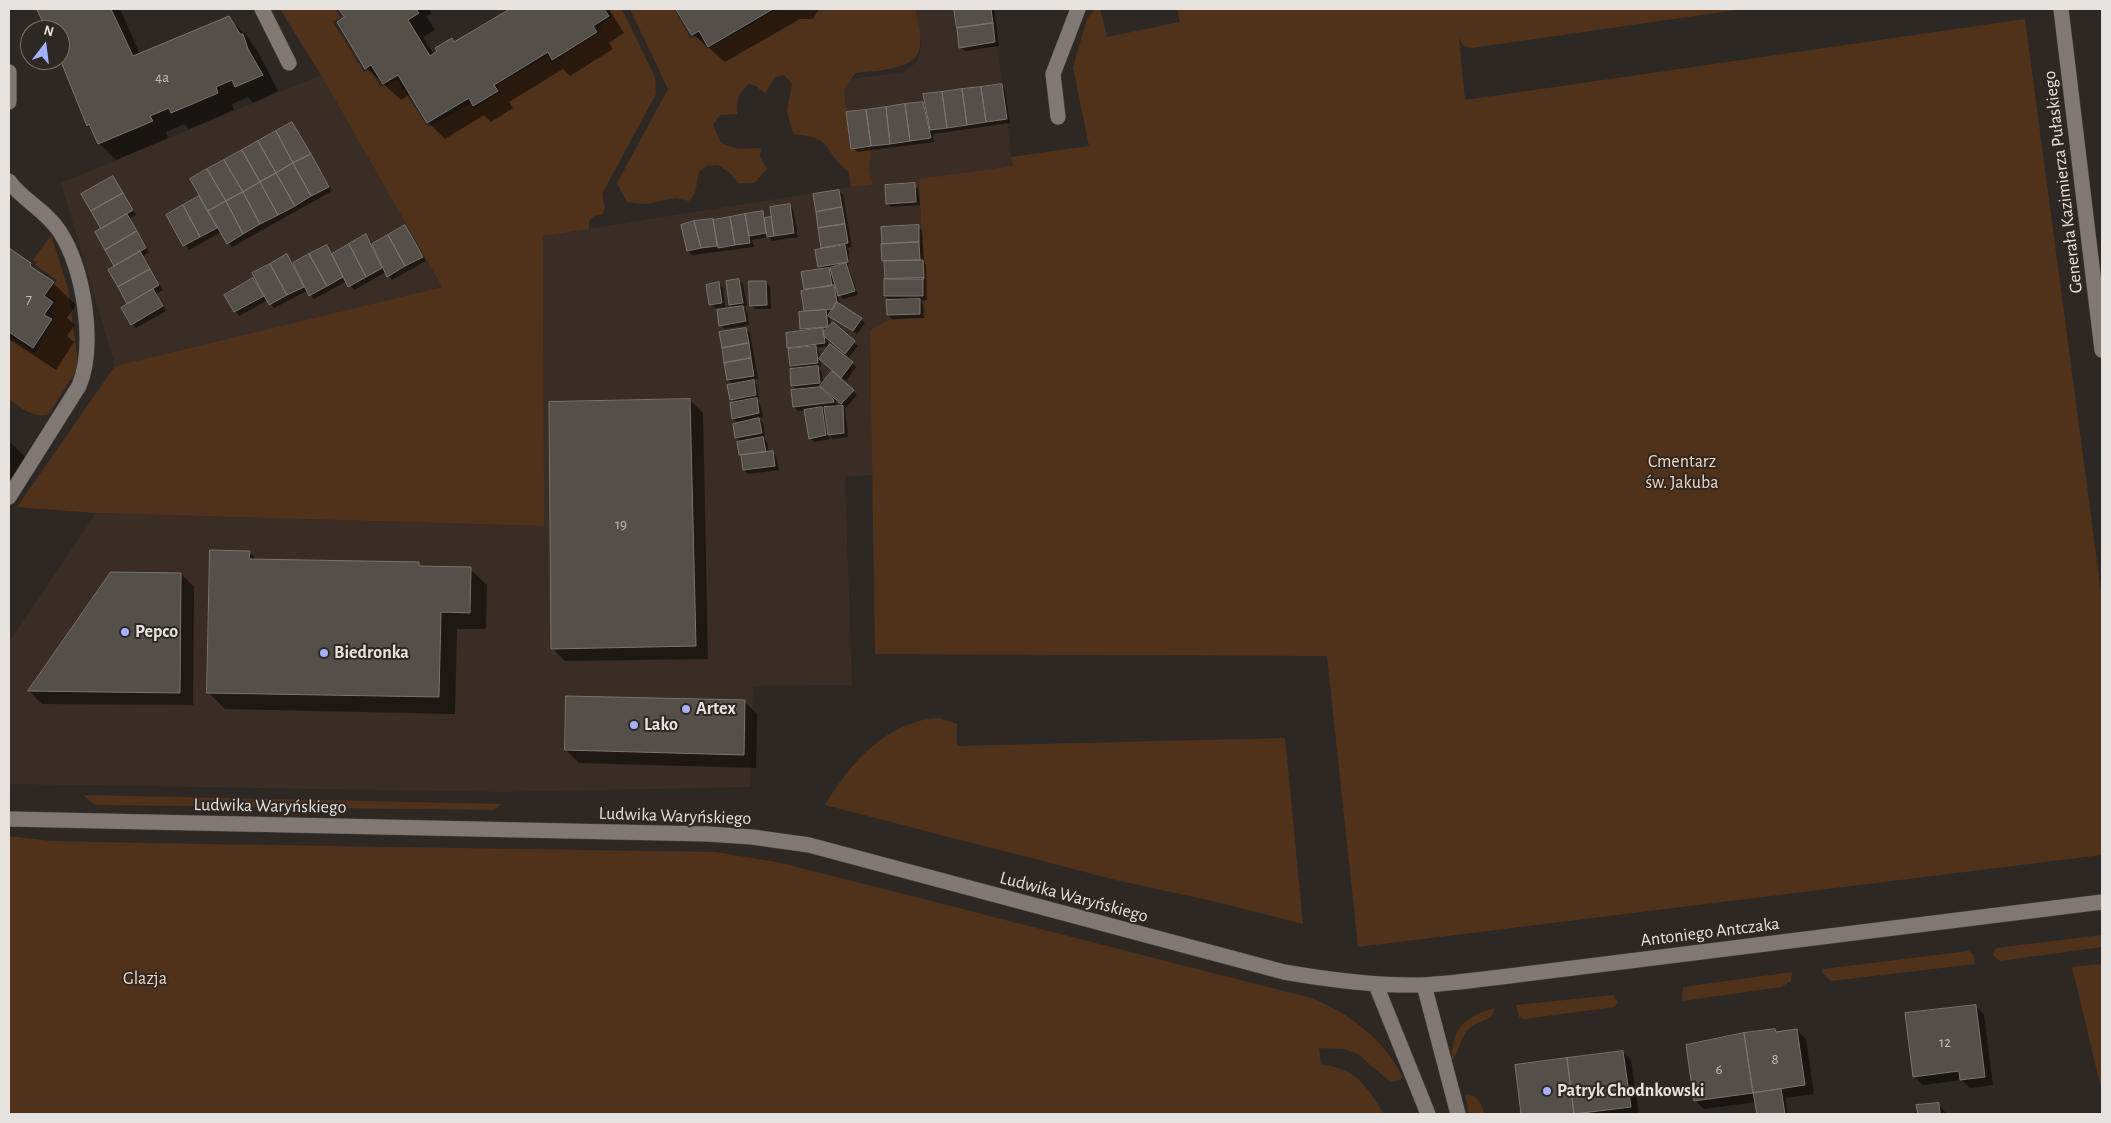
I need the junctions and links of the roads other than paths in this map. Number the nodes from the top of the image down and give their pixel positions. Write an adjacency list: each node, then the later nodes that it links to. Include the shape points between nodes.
1 (262, 9): 4 (street)
2 (1078, 9): 7 (street, via 1053,74)
3 (2061, 9): 9 (street, Generała Kazimierza Pułaskiego)
4 (289, 63)
5 (9, 72): 6 (street)
6 (9, 102)
7 (1058, 117)
8 (9, 181): 11 (street, via 60,232 71,255 84,308 88,354 79,386)
9 (2101, 329): 10 (street, Generała Kazimierza Pułaskiego)
10 (2102, 350)
11 (9, 497)
12 (9, 818): 14 (street, Ludwika Waryńskiego, via 57,814 752,837 809,845 1284,972)
13 (2102, 902): 16 (street, Antoniego Antczaka)
14 (1322, 979): 15 (street, Antoniego Antczaka)
15 (1376, 985): 16 (street, Antoniego Antczaka); 17 (street)
16 (1424, 985): 18 (street)
17 (1428, 1114)
18 (1458, 1114)

